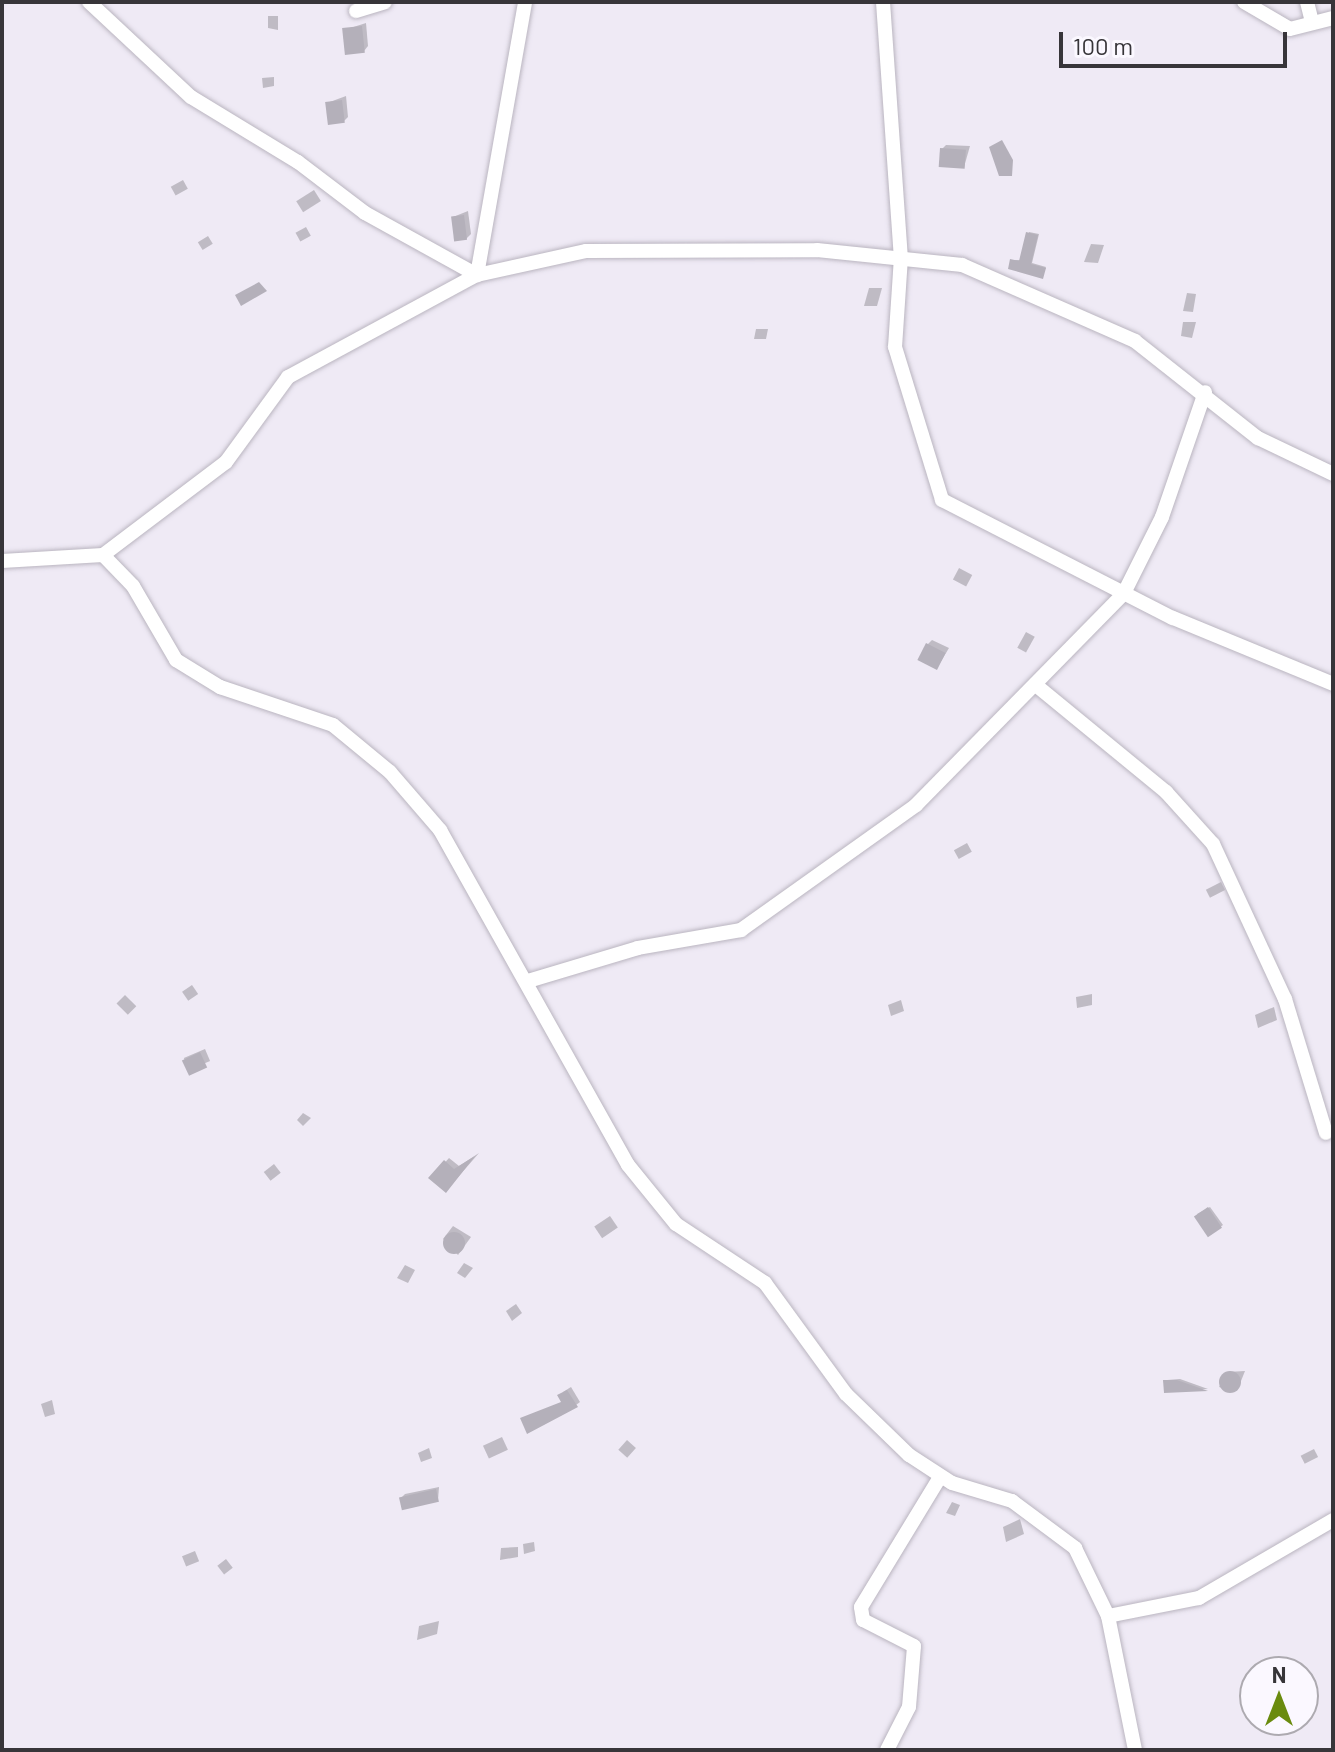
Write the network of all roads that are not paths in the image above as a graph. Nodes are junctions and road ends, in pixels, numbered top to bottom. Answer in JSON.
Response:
{"nodes":[{"id":1,"x":89,"y":2,"type":"edge"},
{"id":2,"x":385,"y":2,"type":"edge"},
{"id":3,"x":525,"y":2,"type":"edge"},
{"id":4,"x":883,"y":2,"type":"edge"},
{"id":5,"x":1244,"y":2,"type":"edge"},
{"id":6,"x":1307,"y":2,"type":"edge"},
{"id":7,"x":356,"y":11,"type":"dead end"},
{"id":8,"x":1333,"y":18,"type":"edge"},
{"id":9,"x":1312,"y":22,"type":"junction"},
{"id":10,"x":901,"y":257,"type":"junction"},
{"id":11,"x":477,"y":275,"type":"junction"},
{"id":12,"x":1205,"y":392,"type":"junction"},
{"id":13,"x":1333,"y":474,"type":"edge"},
{"id":14,"x":103,"y":555,"type":"junction"},
{"id":15,"x":2,"y":561,"type":"edge"},
{"id":16,"x":1124,"y":593,"type":"junction"},
{"id":17,"x":1333,"y":684,"type":"edge"},
{"id":18,"x":1037,"y":686,"type":"junction"},
{"id":19,"x":528,"y":981,"type":"junction"},
{"id":20,"x":1326,"y":1133,"type":"dead end"},
{"id":21,"x":940,"y":1477,"type":"junction"},
{"id":22,"x":1333,"y":1520,"type":"edge"},
{"id":23,"x":1108,"y":1616,"type":"junction"},
{"id":24,"x":887,"y":1750,"type":"edge"},
{"id":25,"x":1135,"y":1750,"type":"edge"}],
"edges":[{"from":1,"to":11,"type":"street"},
{"from":2,"to":7,"type":"street"},
{"from":3,"to":11,"type":"street"},
{"from":4,"to":10,"type":"street"},
{"from":5,"to":9,"type":"street"},
{"from":6,"to":9,"type":"street"},
{"from":8,"to":9,"type":"street"},
{"from":10,"to":11,"type":"street"},
{"from":10,"to":12,"type":"street"},
{"from":10,"to":16,"type":"street"},
{"from":11,"to":14,"type":"street"},
{"from":12,"to":13,"type":"street"},
{"from":12,"to":16,"type":"street"},
{"from":14,"to":15,"type":"street"},
{"from":14,"to":19,"type":"street"},
{"from":16,"to":17,"type":"street"},
{"from":16,"to":18,"type":"street"},
{"from":18,"to":19,"type":"street"},
{"from":18,"to":20,"type":"street"},
{"from":19,"to":21,"type":"street"},
{"from":21,"to":23,"type":"street"},
{"from":21,"to":24,"type":"street"},
{"from":22,"to":23,"type":"street"},
{"from":23,"to":25,"type":"street"}]}
